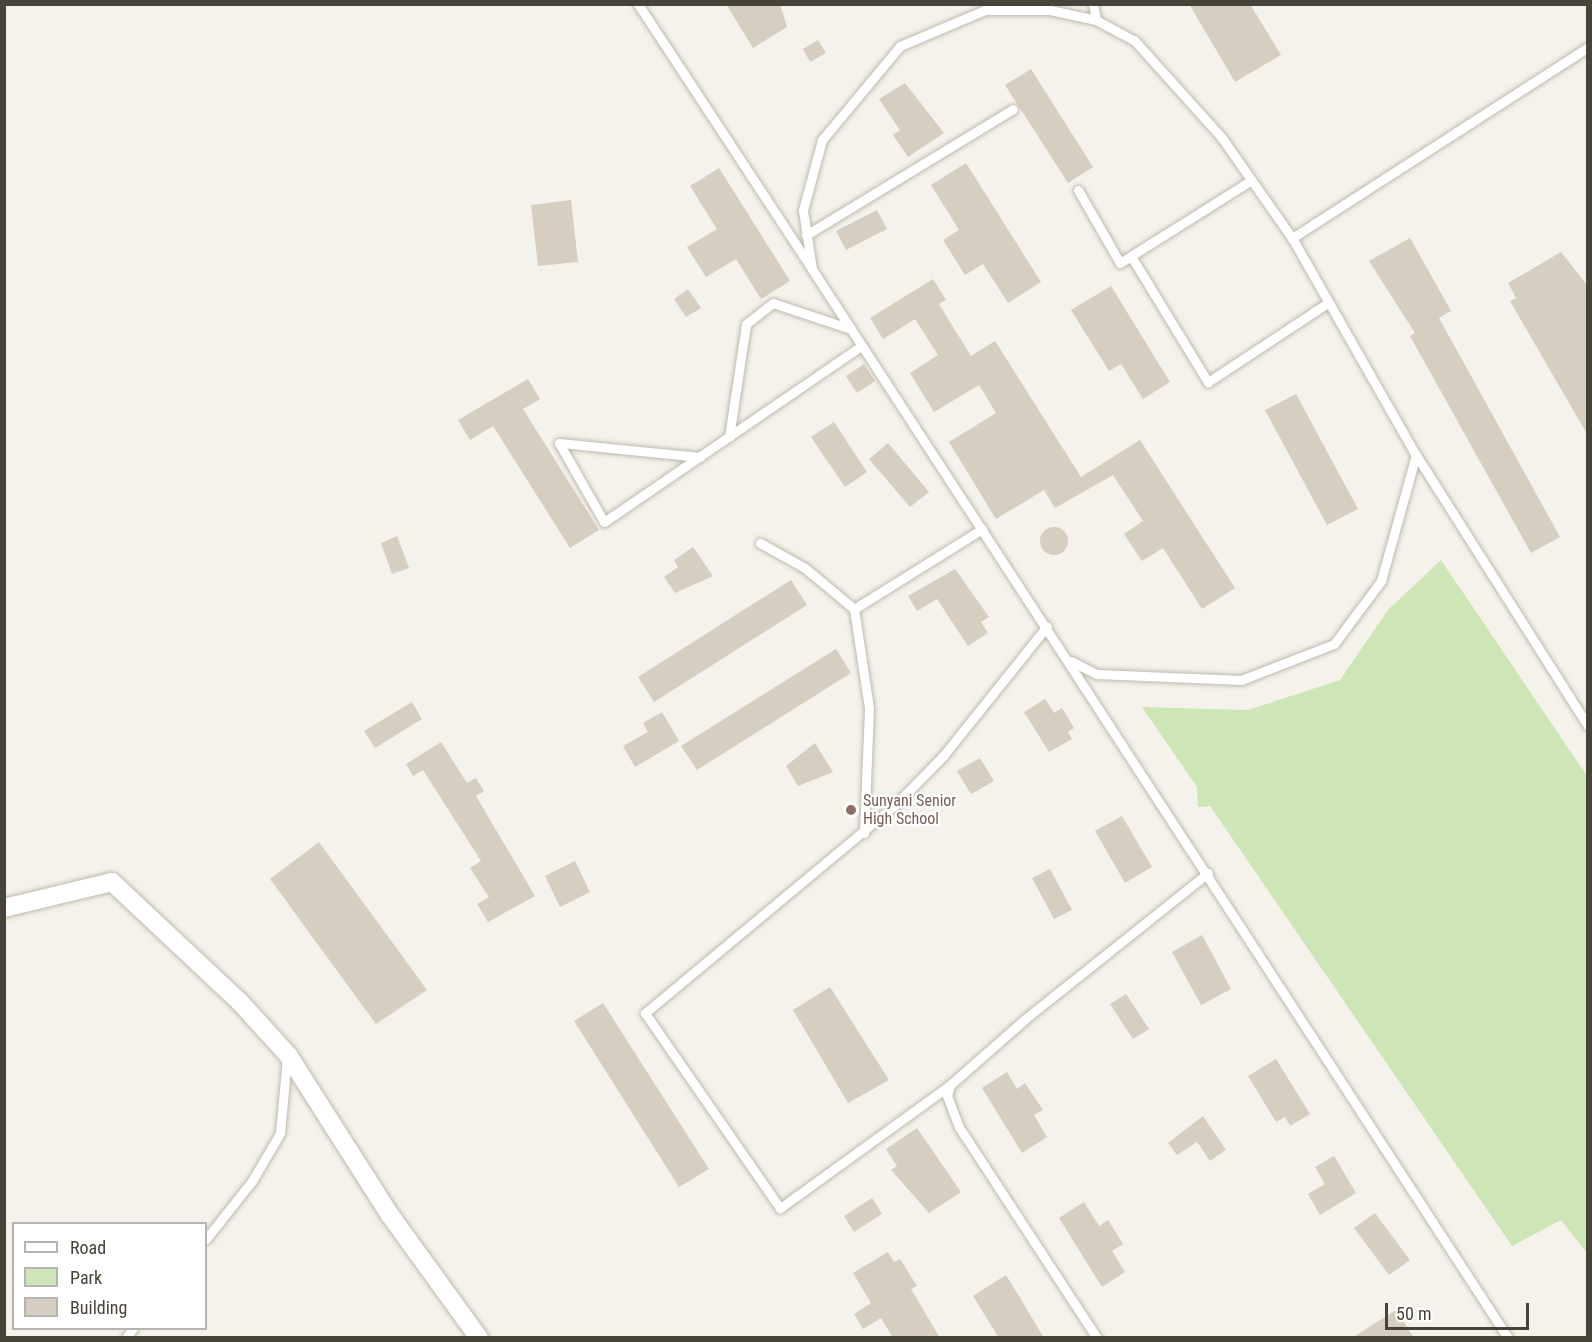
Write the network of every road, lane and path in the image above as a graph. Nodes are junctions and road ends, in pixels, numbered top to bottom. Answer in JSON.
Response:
{"nodes":[{"id":1,"x":638,"y":4,"type":"edge"},
{"id":2,"x":1093,"y":4,"type":"edge"},
{"id":3,"x":1096,"y":20,"type":"junction"},
{"id":4,"x":1587,"y":47,"type":"edge"},
{"id":5,"x":1013,"y":109,"type":"dead end"},
{"id":6,"x":1250,"y":181,"type":"junction"},
{"id":7,"x":1078,"y":190,"type":"dead end"},
{"id":8,"x":806,"y":235,"type":"junction"},
{"id":9,"x":1292,"y":238,"type":"junction"},
{"id":10,"x":1131,"y":256,"type":"junction"},
{"id":11,"x":812,"y":269,"type":"junction"},
{"id":12,"x":1326,"y":304,"type":"junction"},
{"id":13,"x":848,"y":328,"type":"junction"},
{"id":14,"x":860,"y":346,"type":"junction"},
{"id":15,"x":729,"y":437,"type":"junction"},
{"id":16,"x":1416,"y":455,"type":"junction"},
{"id":17,"x":700,"y":456,"type":"junction"},
{"id":18,"x":982,"y":529,"type":"junction"},
{"id":19,"x":760,"y":543,"type":"dead end"},
{"id":20,"x":854,"y":609,"type":"junction"},
{"id":21,"x":1047,"y":626,"type":"junction"},
{"id":22,"x":1070,"y":660,"type":"junction"},
{"id":23,"x":1587,"y":726,"type":"edge"},
{"id":24,"x":864,"y":833,"type":"junction"},
{"id":25,"x":1208,"y":873,"type":"junction"},
{"id":26,"x":4,"y":908,"type":"edge"},
{"id":27,"x":288,"y":1055,"type":"junction"},
{"id":28,"x":950,"y":1085,"type":"junction"},
{"id":29,"x":207,"y":1238,"type":"edge"},
{"id":30,"x":479,"y":1338,"type":"edge"},
{"id":31,"x":1097,"y":1338,"type":"edge"},
{"id":32,"x":1508,"y":1338,"type":"edge"}],
"edges":[{"from":1,"to":11,"type":"lane"},
{"from":2,"to":3,"type":"lane"},
{"from":3,"to":6,"type":"lane"},
{"from":3,"to":8,"type":"lane"},
{"from":4,"to":9,"type":"lane"},
{"from":5,"to":8,"type":"lane"},
{"from":6,"to":9,"type":"lane"},
{"from":6,"to":10,"type":"lane"},
{"from":7,"to":10,"type":"lane"},
{"from":8,"to":11,"type":"lane"},
{"from":9,"to":12,"type":"lane"},
{"from":10,"to":12,"type":"lane"},
{"from":11,"to":13,"type":"lane"},
{"from":12,"to":16,"type":"lane"},
{"from":13,"to":14,"type":"lane"},
{"from":13,"to":15,"type":"lane"},
{"from":14,"to":15,"type":"lane"},
{"from":14,"to":18,"type":"lane"},
{"from":15,"to":17,"type":"lane"},
{"from":16,"to":22,"type":"lane"},
{"from":16,"to":23,"type":"lane"},
{"from":17,"to":17,"type":"lane"},
{"from":18,"to":20,"type":"lane"},
{"from":18,"to":21,"type":"lane"},
{"from":19,"to":20,"type":"lane"},
{"from":20,"to":24,"type":"lane"},
{"from":21,"to":22,"type":"lane"},
{"from":21,"to":24,"type":"lane"},
{"from":22,"to":25,"type":"lane"},
{"from":24,"to":28,"type":"lane"},
{"from":25,"to":28,"type":"lane"},
{"from":25,"to":32,"type":"lane"},
{"from":26,"to":27,"type":"street"},
{"from":27,"to":29,"type":"lane"},
{"from":27,"to":30,"type":"street"},
{"from":28,"to":31,"type":"lane"}]}
